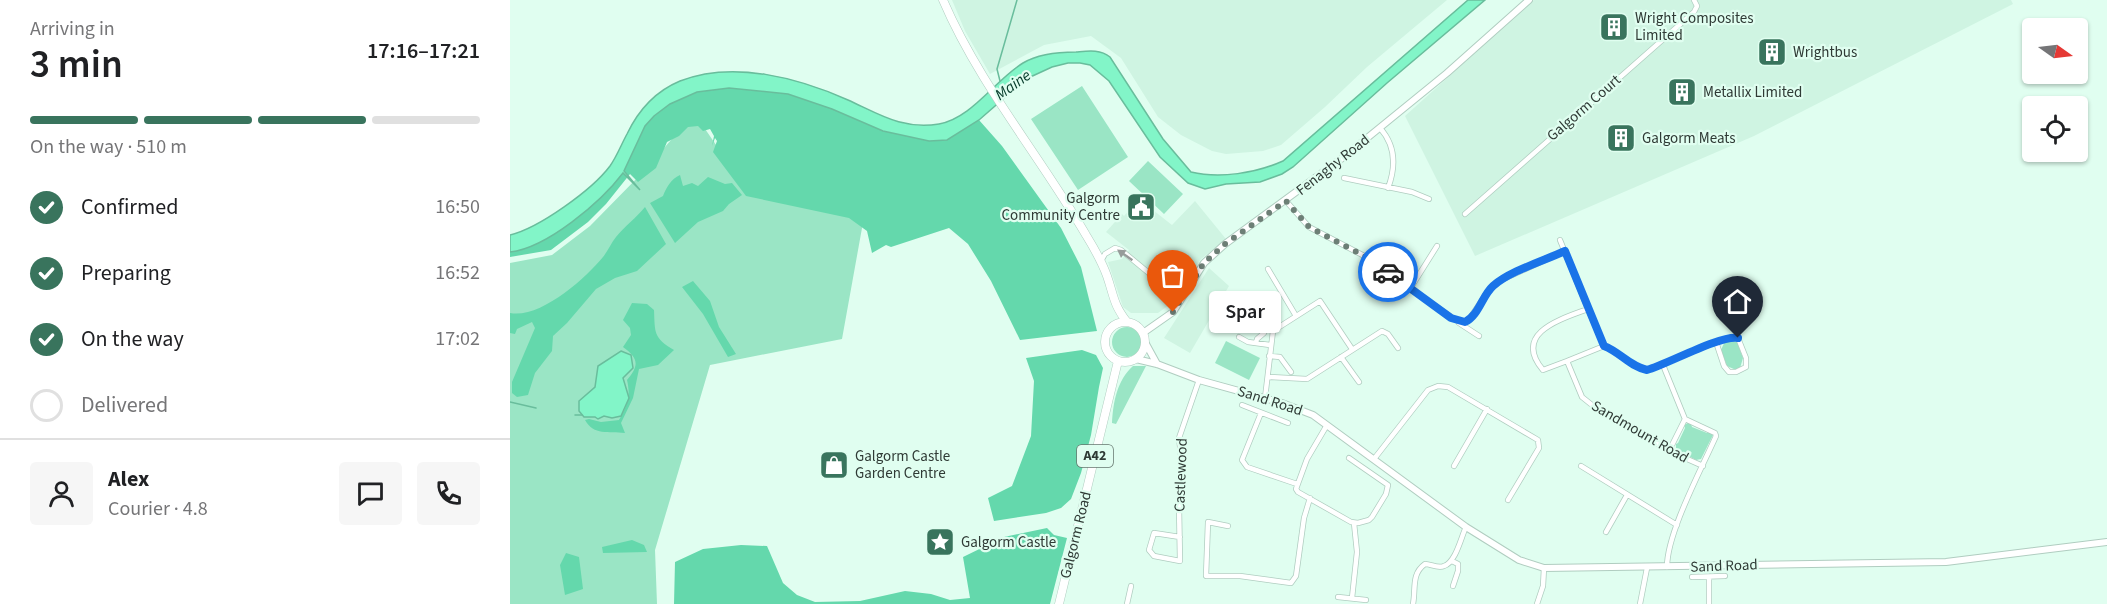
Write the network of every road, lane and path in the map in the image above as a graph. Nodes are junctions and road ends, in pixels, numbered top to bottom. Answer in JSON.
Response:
{"nodes":[{"id":1,"x":943,"y":0,"type":"edge"},
{"id":2,"x":1528,"y":0,"type":"edge"},
{"id":3,"x":1694,"y":0,"type":"edge"},
{"id":4,"x":1380,"y":128,"type":"junction"},
{"id":5,"x":1344,"y":178,"type":"dead end"},
{"id":6,"x":1388,"y":188,"type":"junction"},
{"id":7,"x":1429,"y":199,"type":"dead end"},
{"id":8,"x":1286,"y":201,"type":"junction"},
{"id":9,"x":1465,"y":214,"type":"dead end"},
{"id":10,"x":1560,"y":240,"type":"dead end"},
{"id":11,"x":1437,"y":246,"type":"dead end"},
{"id":12,"x":1565,"y":251,"type":"junction"},
{"id":13,"x":1101,"y":261,"type":"junction"},
{"id":14,"x":1268,"y":269,"type":"dead end"},
{"id":15,"x":1410,"y":289,"type":"junction"},
{"id":16,"x":1179,"y":302,"type":"junction"},
{"id":17,"x":1116,"y":308,"type":"junction"},
{"id":18,"x":1588,"y":309,"type":"junction"},
{"id":19,"x":1296,"y":316,"type":"junction"},
{"id":20,"x":1451,"y":318,"type":"junction"},
{"id":21,"x":1127,"y":322,"type":"junction"},
{"id":22,"x":1109,"y":329,"type":"junction"},
{"id":23,"x":1143,"y":333,"type":"junction"},
{"id":24,"x":1264,"y":333,"type":"dead end"},
{"id":25,"x":1479,"y":336,"type":"dead end"},
{"id":26,"x":1239,"y":337,"type":"dead end"},
{"id":27,"x":1716,"y":342,"type":"junction"},
{"id":28,"x":1146,"y":344,"type":"junction"},
{"id":29,"x":1256,"y":344,"type":"junction"},
{"id":30,"x":1270,"y":345,"type":"junction"},
{"id":31,"x":1604,"y":346,"type":"junction"},
{"id":32,"x":1398,"y":348,"type":"dead end"},
{"id":33,"x":1352,"y":349,"type":"junction"},
{"id":34,"x":1269,"y":356,"type":"junction"},
{"id":35,"x":1341,"y":357,"type":"junction"},
{"id":36,"x":1136,"y":359,"type":"junction"},
{"id":37,"x":1118,"y":361,"type":"junction"},
{"id":38,"x":1567,"y":361,"type":"junction"},
{"id":39,"x":1157,"y":364,"type":"junction"},
{"id":40,"x":1663,"y":365,"type":"junction"},
{"id":41,"x":1291,"y":372,"type":"dead end"},
{"id":42,"x":1268,"y":377,"type":"junction"},
{"id":43,"x":1199,"y":380,"type":"junction"},
{"id":44,"x":1359,"y":382,"type":"dead end"},
{"id":45,"x":1264,"y":398,"type":"junction"},
{"id":46,"x":1242,"y":405,"type":"dead end"},
{"id":47,"x":1487,"y":409,"type":"junction"},
{"id":48,"x":1261,"y":413,"type":"junction"},
{"id":49,"x":1687,"y":419,"type":"junction"},
{"id":50,"x":1288,"y":423,"type":"dead end"},
{"id":51,"x":1327,"y":425,"type":"junction"},
{"id":52,"x":1669,"y":451,"type":"junction"},
{"id":53,"x":1349,"y":458,"type":"dead end"},
{"id":54,"x":1374,"y":459,"type":"junction"},
{"id":55,"x":1454,"y":466,"type":"dead end"},
{"id":56,"x":1581,"y":466,"type":"dead end"},
{"id":57,"x":1703,"y":466,"type":"junction"},
{"id":58,"x":1297,"y":484,"type":"junction"},
{"id":59,"x":1627,"y":495,"type":"junction"},
{"id":60,"x":1310,"y":498,"type":"junction"},
{"id":61,"x":1508,"y":500,"type":"dead end"},
{"id":62,"x":1354,"y":524,"type":"junction"},
{"id":63,"x":1677,"y":525,"type":"junction"},
{"id":64,"x":1228,"y":526,"type":"dead end"},
{"id":65,"x":1466,"y":527,"type":"junction"},
{"id":66,"x":1606,"y":531,"type":"dead end"},
{"id":67,"x":1180,"y":537,"type":"junction"},
{"id":68,"x":2107,"y":542,"type":"edge"},
{"id":69,"x":1452,"y":561,"type":"junction"},
{"id":70,"x":1666,"y":567,"type":"junction"},
{"id":71,"x":1544,"y":568,"type":"junction"},
{"id":72,"x":1647,"y":568,"type":"junction"},
{"id":73,"x":1725,"y":576,"type":"dead end"},
{"id":74,"x":1692,"y":577,"type":"dead end"},
{"id":75,"x":1709,"y":577,"type":"junction"},
{"id":76,"x":1131,"y":586,"type":"dead end"},
{"id":77,"x":1453,"y":586,"type":"dead end"},
{"id":78,"x":1338,"y":597,"type":"dead end"},
{"id":79,"x":1352,"y":598,"type":"junction"},
{"id":80,"x":1366,"y":600,"type":"dead end"},
{"id":81,"x":1059,"y":604,"type":"edge"},
{"id":82,"x":1127,"y":604,"type":"edge"},
{"id":83,"x":1413,"y":604,"type":"edge"},
{"id":84,"x":1537,"y":604,"type":"edge"},
{"id":85,"x":1640,"y":604,"type":"edge"},
{"id":86,"x":1709,"y":604,"type":"edge"}],
"edges":[{"from":1,"to":13,"type":"main road"},
{"from":2,"to":4,"type":"street","name":"Fenaghy Road"},
{"from":3,"to":9,"type":"street","name":"Galgorm Court"},
{"from":4,"to":6,"type":"street"},
{"from":4,"to":8,"type":"street","name":"Fenaghy Road"},
{"from":5,"to":6,"type":"street"},
{"from":6,"to":7,"type":"street"},
{"from":8,"to":15,"type":"street"},
{"from":8,"to":16,"type":"street","name":"Fenaghy Road"},
{"from":10,"to":12,"type":"street"},
{"from":11,"to":15,"type":"street"},
{"from":12,"to":18,"type":"street"},
{"from":12,"to":20,"type":"street"},
{"from":16,"to":13,"type":"street","one_way":true},
{"from":13,"to":17,"type":"main road"},
{"from":14,"to":19,"type":"street"},
{"from":15,"to":20,"type":"street"},
{"from":16,"to":23,"type":"street","name":"Fenaghy Road"},
{"from":17,"to":21,"type":"main road"},
{"from":17,"to":22,"type":"main road"},
{"from":18,"to":31,"type":"street"},
{"from":18,"to":38,"type":"street"},
{"from":19,"to":30,"type":"street"},
{"from":19,"to":33,"type":"street"},
{"from":20,"to":25,"type":"street"},
{"from":21,"to":22,"type":"main road"},
{"from":21,"to":23,"type":"main road"},
{"from":22,"to":37,"type":"main road"},
{"from":23,"to":28,"type":"main road"},
{"from":24,"to":29,"type":"street"},
{"from":26,"to":29,"type":"street"},
{"from":27,"to":27,"type":"street"},
{"from":27,"to":40,"type":"street"},
{"from":28,"to":36,"type":"main road"},
{"from":28,"to":39,"type":"street"},
{"from":29,"to":30,"type":"street"},
{"from":30,"to":34,"type":"street"},
{"from":31,"to":38,"type":"street"},
{"from":31,"to":40,"type":"street"},
{"from":32,"to":33,"type":"street"},
{"from":33,"to":35,"type":"street"},
{"from":34,"to":41,"type":"street"},
{"from":34,"to":42,"type":"street"},
{"from":35,"to":42,"type":"street"},
{"from":35,"to":44,"type":"street"},
{"from":36,"to":37,"type":"main road"},
{"from":36,"to":39,"type":"street","name":"Sand Road"},
{"from":37,"to":81,"type":"main road","name":"Galgorm Road","number":"A42"},
{"from":38,"to":52,"type":"street","name":"Sandmount Road"},
{"from":39,"to":43,"type":"street","name":"Sand Road"},
{"from":40,"to":49,"type":"street"},
{"from":42,"to":45,"type":"street"},
{"from":43,"to":45,"type":"street","name":"Sand Road"},
{"from":43,"to":67,"type":"street","name":"Castlewood"},
{"from":45,"to":51,"type":"street","name":"Sand Road"},
{"from":46,"to":48,"type":"street"},
{"from":47,"to":54,"type":"street"},
{"from":47,"to":55,"type":"street"},
{"from":47,"to":61,"type":"street"},
{"from":48,"to":50,"type":"street"},
{"from":48,"to":58,"type":"street"},
{"from":49,"to":52,"type":"street"},
{"from":49,"to":57,"type":"street","name":"Sandmount Road"},
{"from":51,"to":54,"type":"street","name":"Sand Road"},
{"from":51,"to":58,"type":"street"},
{"from":52,"to":57,"type":"street","name":"Sandmount Road"},
{"from":53,"to":62,"type":"street"},
{"from":54,"to":65,"type":"street","name":"Sand Road"},
{"from":56,"to":59,"type":"street"},
{"from":57,"to":63,"type":"street","name":"Sandmount Road"},
{"from":58,"to":60,"type":"street"},
{"from":59,"to":63,"type":"street"},
{"from":59,"to":66,"type":"street"},
{"from":60,"to":62,"type":"street"},
{"from":60,"to":64,"type":"street"},
{"from":62,"to":79,"type":"street"},
{"from":63,"to":70,"type":"street","name":"Sandmount Road"},
{"from":65,"to":69,"type":"street"},
{"from":65,"to":71,"type":"street","name":"Sand Road"},
{"from":67,"to":67,"type":"street","name":"Castlewood"},
{"from":68,"to":70,"type":"street","name":"Sand Road"},
{"from":69,"to":77,"type":"street"},
{"from":69,"to":83,"type":"street"},
{"from":70,"to":72,"type":"street","name":"Sand Road"},
{"from":71,"to":72,"type":"street","name":"Sand Road"},
{"from":71,"to":84,"type":"street"},
{"from":72,"to":85,"type":"street"},
{"from":73,"to":75,"type":"street"},
{"from":74,"to":75,"type":"street"},
{"from":75,"to":86,"type":"street"},
{"from":76,"to":82,"type":"street"},
{"from":78,"to":79,"type":"street"},
{"from":79,"to":80,"type":"street"}]}
